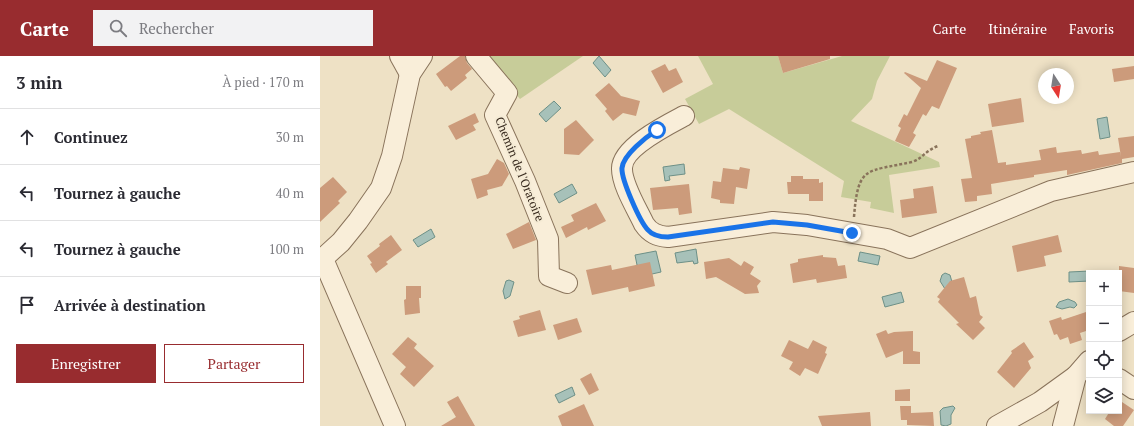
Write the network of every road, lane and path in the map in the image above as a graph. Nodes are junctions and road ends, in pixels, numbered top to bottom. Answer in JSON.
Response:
{"nodes":[{"id":1,"x":422,"y":56,"type":"edge"},
{"id":2,"x":476,"y":56,"type":"edge"},
{"id":3,"x":404,"y":61,"type":"edge"},
{"id":4,"x":684,"y":116,"type":"dead end"},
{"id":5,"x":938,"y":146,"type":"dead end"},
{"id":6,"x":1134,"y":172,"type":"edge"},
{"id":7,"x":852,"y":233,"type":"junction"},
{"id":8,"x":321,"y":260,"type":"edge"},
{"id":9,"x":567,"y":283,"type":"dead end"},
{"id":10,"x":1134,"y":322,"type":"edge"},
{"id":11,"x":1122,"y":329,"type":"edge"},
{"id":12,"x":1084,"y":369,"type":"edge"},
{"id":13,"x":1122,"y":380,"type":"edge"},
{"id":14,"x":1134,"y":389,"type":"edge"},
{"id":15,"x":395,"y":426,"type":"edge"},
{"id":16,"x":997,"y":426,"type":"edge"},
{"id":17,"x":1063,"y":426,"type":"edge"}],
"edges":[{"from":1,"to":3,"type":"street"},
{"from":2,"to":9,"type":"street","name":"Chemin de l'Oratoire"},
{"from":3,"to":8,"type":"street"},
{"from":4,"to":7,"type":"street"},
{"from":5,"to":7,"type":"path"},
{"from":6,"to":7,"type":"street"},
{"from":8,"to":15,"type":"street"},
{"from":10,"to":11,"type":"street"},
{"from":12,"to":16,"type":"street"},
{"from":12,"to":17,"type":"street"},
{"from":13,"to":14,"type":"street"}]}
